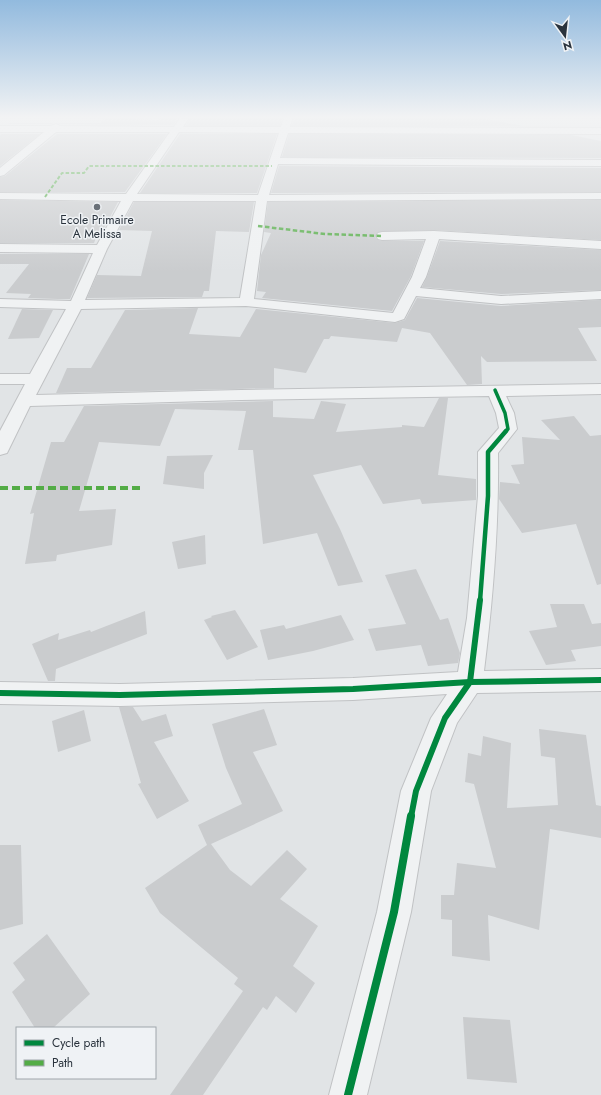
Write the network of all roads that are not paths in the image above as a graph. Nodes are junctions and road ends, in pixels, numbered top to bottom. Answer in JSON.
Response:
{"nodes":[{"id":1,"x":150,"y":169,"type":"edge"},
{"id":2,"x":271,"y":169,"type":"edge"},
{"id":3,"x":0,"y":196,"type":"edge"},
{"id":4,"x":601,"y":196,"type":"edge"},
{"id":5,"x":128,"y":199,"type":"junction"},
{"id":6,"x":262,"y":199,"type":"junction"},
{"id":7,"x":434,"y":235,"type":"junction"},
{"id":8,"x":382,"y":236,"type":"dead end"},
{"id":9,"x":601,"y":245,"type":"edge"},
{"id":10,"x":0,"y":248,"type":"edge"},
{"id":11,"x":101,"y":249,"type":"junction"},
{"id":12,"x":412,"y":291,"type":"junction"},
{"id":13,"x":601,"y":295,"type":"edge"},
{"id":14,"x":246,"y":302,"type":"junction"},
{"id":15,"x":0,"y":304,"type":"edge"},
{"id":16,"x":76,"y":305,"type":"junction"},
{"id":17,"x":0,"y":379,"type":"edge"},
{"id":18,"x":35,"y":379,"type":"junction"},
{"id":19,"x":601,"y":389,"type":"edge"},
{"id":20,"x":496,"y":390,"type":"junction"},
{"id":21,"x":24,"y":400,"type":"junction"},
{"id":22,"x":0,"y":449,"type":"edge"},
{"id":23,"x":601,"y":680,"type":"edge"},
{"id":24,"x":470,"y":682,"type":"junction"},
{"id":25,"x":0,"y":693,"type":"edge"},
{"id":26,"x":348,"y":1095,"type":"edge"}],
"edges":[{"from":1,"to":5,"type":"street"},
{"from":2,"to":6,"type":"street"},
{"from":3,"to":5,"type":"street"},
{"from":4,"to":6,"type":"street"},
{"from":5,"to":6,"type":"street"},
{"from":5,"to":11,"type":"street"},
{"from":6,"to":14,"type":"street"},
{"from":7,"to":8,"type":"street"},
{"from":7,"to":9,"type":"street"},
{"from":7,"to":12,"type":"street"},
{"from":10,"to":11,"type":"street"},
{"from":11,"to":16,"type":"street"},
{"from":12,"to":13,"type":"street"},
{"from":12,"to":14,"type":"street"},
{"from":14,"to":16,"type":"street"},
{"from":15,"to":16,"type":"street"},
{"from":16,"to":18,"type":"street"},
{"from":17,"to":18,"type":"street"},
{"from":18,"to":21,"type":"street"},
{"from":19,"to":20,"type":"street"},
{"from":20,"to":21,"type":"street"},
{"from":20,"to":24,"type":"street"},
{"from":21,"to":22,"type":"street"},
{"from":23,"to":24,"type":"street"},
{"from":24,"to":25,"type":"street"},
{"from":24,"to":26,"type":"street"}]}
